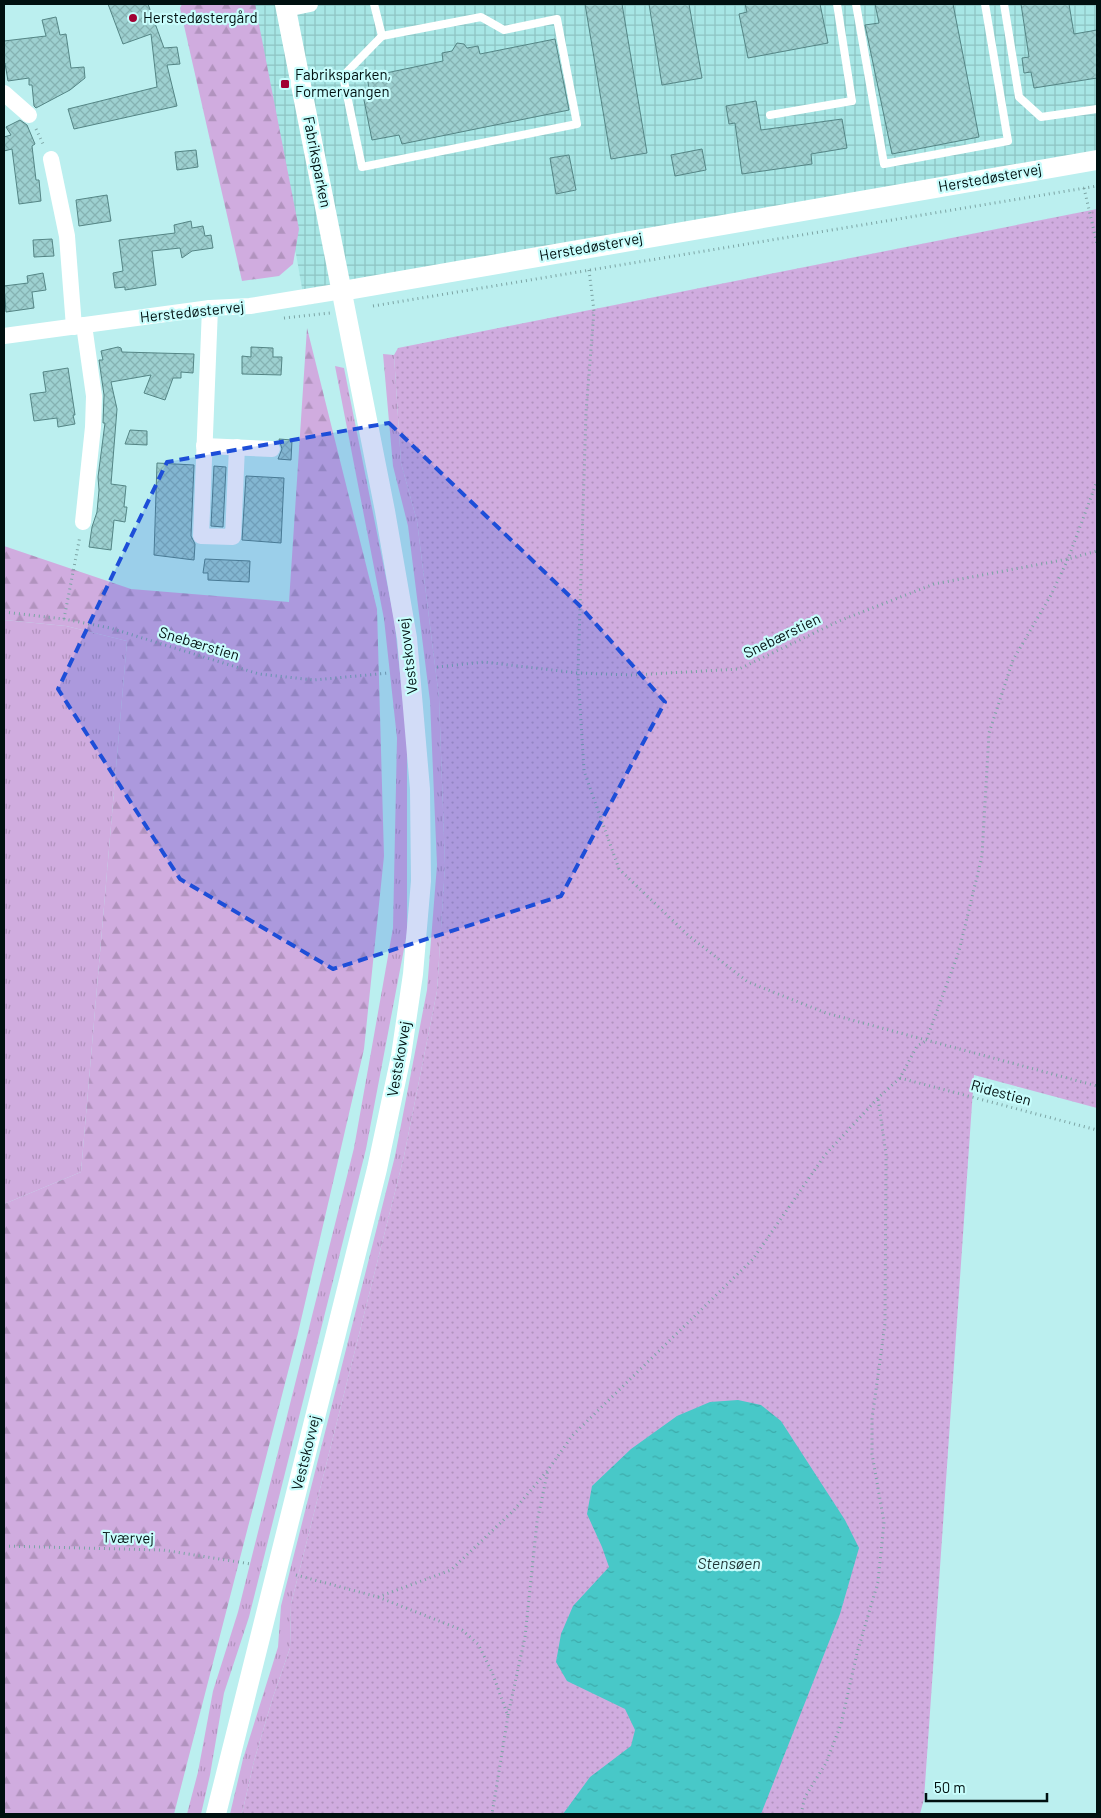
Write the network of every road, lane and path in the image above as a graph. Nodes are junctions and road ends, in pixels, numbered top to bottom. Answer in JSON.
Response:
{"nodes":[{"id":1,"x":310,"y":4,"type":"edge"},
{"id":2,"x":374,"y":4,"type":"edge"},
{"id":3,"x":837,"y":4,"type":"edge"},
{"id":4,"x":856,"y":4,"type":"edge"},
{"id":5,"x":985,"y":4,"type":"edge"},
{"id":6,"x":1004,"y":4,"type":"edge"},
{"id":7,"x":286,"y":6,"type":"edge"},
{"id":8,"x":382,"y":36,"type":"junction"},
{"id":9,"x":4,"y":93,"type":"edge"},
{"id":10,"x":1097,"y":110,"type":"edge"},
{"id":11,"x":29,"y":115,"type":"joint"},
{"id":12,"x":770,"y":115,"type":"dead end"},
{"id":13,"x":51,"y":159,"type":"joint"},
{"id":14,"x":1097,"y":160,"type":"edge"},
{"id":15,"x":1097,"y":186,"type":"edge"},
{"id":16,"x":1084,"y":188,"type":"junction"},
{"id":17,"x":1097,"y":244,"type":"edge"},
{"id":18,"x":589,"y":270,"type":"junction"},
{"id":19,"x":342,"y":290,"type":"junction"},
{"id":20,"x":210,"y":308,"type":"junction"},
{"id":21,"x":346,"y":310,"type":"junction"},
{"id":22,"x":79,"y":326,"type":"junction"},
{"id":23,"x":4,"y":336,"type":"edge"},
{"id":24,"x":204,"y":446,"type":"junction"},
{"id":25,"x":237,"y":447,"type":"junction"},
{"id":26,"x":272,"y":449,"type":"dead end"},
{"id":27,"x":1097,"y":481,"type":"edge"},
{"id":28,"x":83,"y":522,"type":"joint"},
{"id":29,"x":1097,"y":551,"type":"edge"},
{"id":30,"x":1068,"y":559,"type":"junction"},
{"id":31,"x":4,"y":612,"type":"edge"},
{"id":32,"x":64,"y":619,"type":"junction"},
{"id":33,"x":437,"y":668,"type":"dead end"},
{"id":34,"x":389,"y":672,"type":"dead end"},
{"id":35,"x":578,"y":673,"type":"junction"},
{"id":36,"x":926,"y":1041,"type":"junction"},
{"id":37,"x":900,"y":1078,"type":"junction"},
{"id":38,"x":1097,"y":1086,"type":"edge"},
{"id":39,"x":878,"y":1098,"type":"junction"},
{"id":40,"x":1097,"y":1130,"type":"edge"},
{"id":41,"x":548,"y":1470,"type":"junction"},
{"id":42,"x":4,"y":1546,"type":"edge"},
{"id":43,"x":251,"y":1564,"type":"dead end"},
{"id":44,"x":296,"y":1575,"type":"dead end"},
{"id":45,"x":378,"y":1597,"type":"junction"},
{"id":46,"x":508,"y":1716,"type":"junction"},
{"id":47,"x":216,"y":1814,"type":"edge"},
{"id":48,"x":492,"y":1814,"type":"edge"},
{"id":49,"x":801,"y":1814,"type":"edge"}],
"edges":[{"from":1,"to":7,"type":"street"},
{"from":2,"to":8,"type":"lane"},
{"from":3,"to":12,"type":"lane"},
{"from":4,"to":5,"type":"lane"},
{"from":6,"to":10,"type":"lane"},
{"from":7,"to":19,"type":"street","name":"Fabriksparken"},
{"from":8,"to":8,"type":"lane"},
{"from":9,"to":11,"type":"street"},
{"from":11,"to":13,"type":"path"},
{"from":13,"to":22,"type":"street"},
{"from":14,"to":19,"type":"street","name":"Herstedøstervej"},
{"from":15,"to":16,"type":"path"},
{"from":16,"to":17,"type":"path"},
{"from":16,"to":18,"type":"path"},
{"from":18,"to":21,"type":"path"},
{"from":18,"to":35,"type":"path"},
{"from":19,"to":20,"type":"street","name":"Herstedøstervej"},
{"from":19,"to":21,"type":"street","name":"Vestskovvej"},
{"from":20,"to":22,"type":"street","name":"Herstedøstervej"},
{"from":20,"to":24,"type":"street"},
{"from":21,"to":47,"type":"street","name":"Vestskovvej"},
{"from":22,"to":23,"type":"street","name":"Herstedøstervej"},
{"from":22,"to":28,"type":"street"},
{"from":24,"to":25,"type":"street"},
{"from":24,"to":25,"type":"street"},
{"from":25,"to":26,"type":"street"},
{"from":27,"to":30,"type":"path"},
{"from":28,"to":32,"type":"path"},
{"from":29,"to":30,"type":"path","name":"Snebærstien"},
{"from":30,"to":35,"type":"path","name":"Snebærstien"},
{"from":30,"to":36,"type":"path"},
{"from":31,"to":32,"type":"path","name":"Snebærstien"},
{"from":32,"to":34,"type":"path","name":"Snebærstien"},
{"from":33,"to":35,"type":"path","name":"Snebærstien"},
{"from":35,"to":36,"type":"path"},
{"from":36,"to":37,"type":"path"},
{"from":36,"to":38,"type":"path"},
{"from":37,"to":39,"type":"path"},
{"from":37,"to":40,"type":"path","name":"Ridestien"},
{"from":39,"to":41,"type":"path"},
{"from":39,"to":49,"type":"path"},
{"from":41,"to":45,"type":"path"},
{"from":41,"to":46,"type":"path"},
{"from":42,"to":43,"type":"path","name":"Tværvej"},
{"from":44,"to":45,"type":"path"},
{"from":45,"to":46,"type":"path"},
{"from":46,"to":48,"type":"path"}]}
